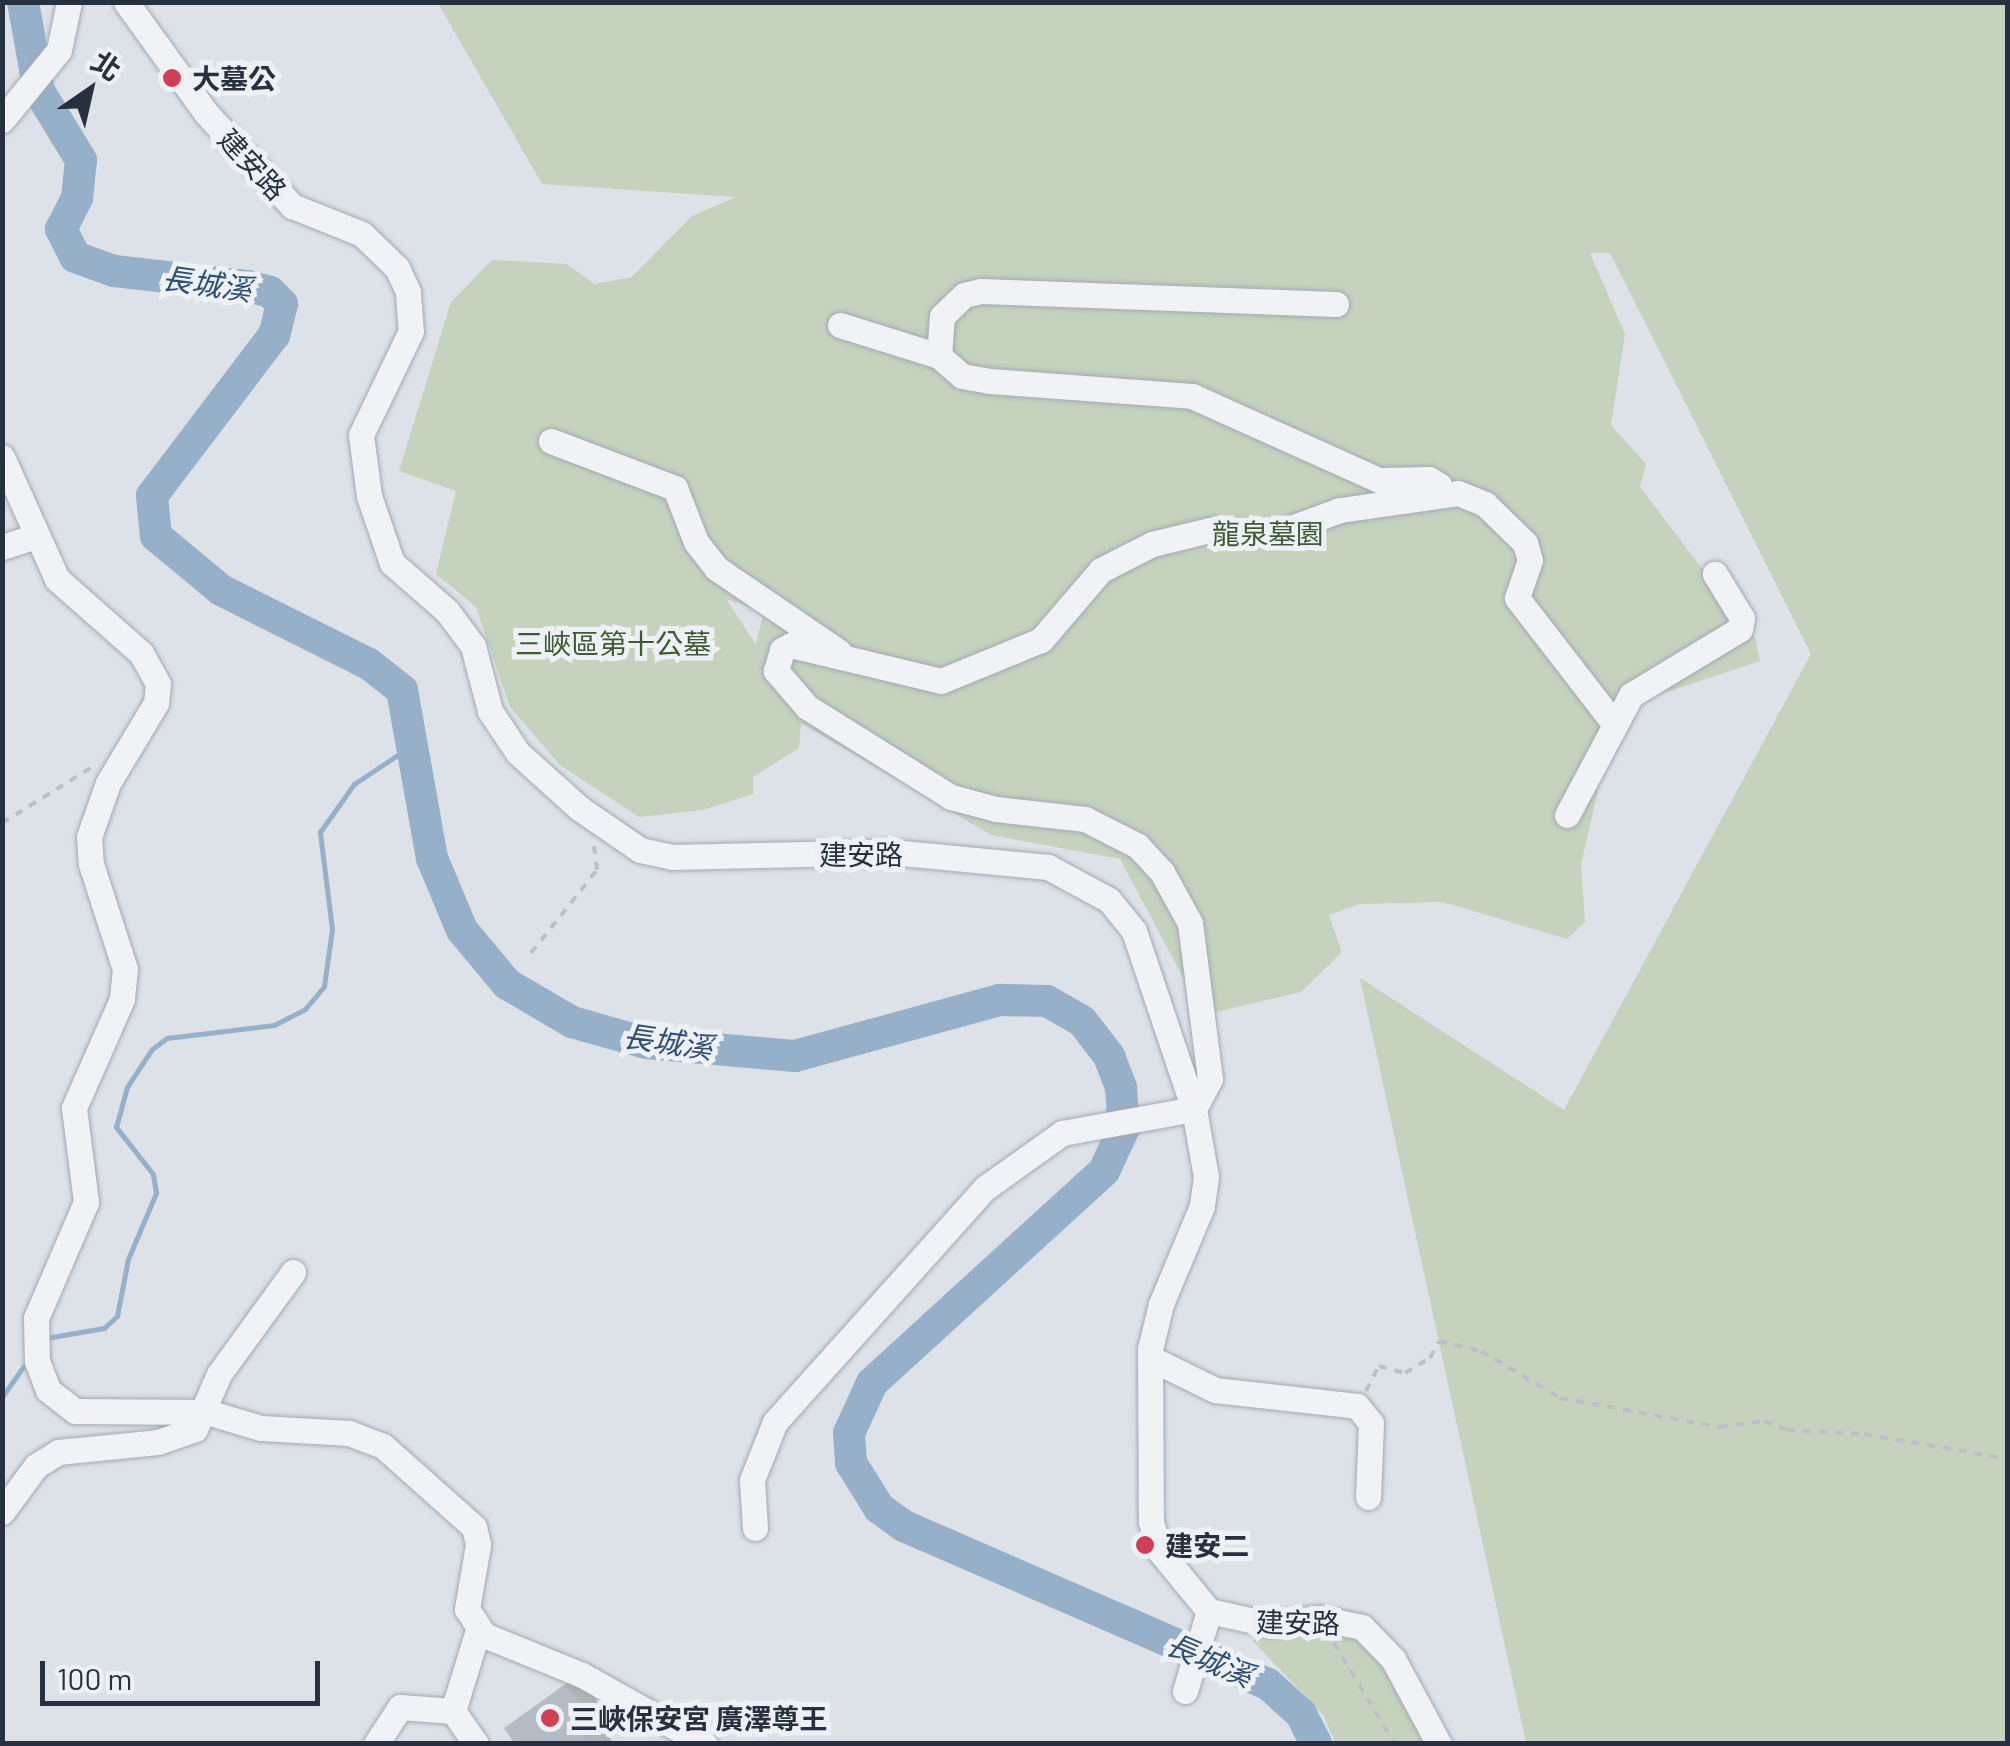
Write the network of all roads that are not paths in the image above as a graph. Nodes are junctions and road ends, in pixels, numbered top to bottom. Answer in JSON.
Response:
{"nodes":[{"id":1,"x":70,"y":2,"type":"edge"},
{"id":2,"x":126,"y":2,"type":"edge"},
{"id":3,"x":7,"y":113,"type":"edge"},
{"id":4,"x":1336,"y":304,"type":"dead end"},
{"id":5,"x":840,"y":325,"type":"dead end"},
{"id":6,"x":939,"y":356,"type":"junction"},
{"id":7,"x":551,"y":441,"type":"dead end"},
{"id":8,"x":2,"y":457,"type":"edge"},
{"id":9,"x":1444,"y":494,"type":"junction"},
{"id":10,"x":35,"y":536,"type":"junction"},
{"id":11,"x":2,"y":547,"type":"edge"},
{"id":12,"x":1715,"y":574,"type":"dead end"},
{"id":13,"x":846,"y":657,"type":"junction"},
{"id":14,"x":1613,"y":722,"type":"junction"},
{"id":15,"x":1567,"y":815,"type":"dead end"},
{"id":16,"x":1194,"y":1109,"type":"junction"},
{"id":17,"x":293,"y":1272,"type":"dead end"},
{"id":18,"x":1150,"y":1358,"type":"junction"},
{"id":19,"x":207,"y":1412,"type":"junction"},
{"id":20,"x":1368,"y":1497,"type":"dead end"},
{"id":21,"x":2,"y":1512,"type":"edge"},
{"id":22,"x":755,"y":1528,"type":"dead end"},
{"id":23,"x":1209,"y":1611,"type":"junction"},
{"id":24,"x":478,"y":1630,"type":"junction"},
{"id":25,"x":1186,"y":1690,"type":"dead end"},
{"id":26,"x":452,"y":1711,"type":"junction"},
{"id":27,"x":376,"y":1744,"type":"edge"},
{"id":28,"x":476,"y":1744,"type":"edge"},
{"id":29,"x":704,"y":1744,"type":"edge"},
{"id":30,"x":1438,"y":1744,"type":"edge"}],
"edges":[{"from":1,"to":3,"type":"street"},
{"from":2,"to":16,"type":"street","name":"建安路"},
{"from":4,"to":6,"type":"street"},
{"from":5,"to":6,"type":"street"},
{"from":6,"to":9,"type":"street"},
{"from":7,"to":13,"type":"street"},
{"from":8,"to":10,"type":"street"},
{"from":9,"to":13,"type":"street"},
{"from":9,"to":14,"type":"street"},
{"from":10,"to":11,"type":"street"},
{"from":10,"to":19,"type":"street"},
{"from":12,"to":14,"type":"street"},
{"from":13,"to":16,"type":"street"},
{"from":14,"to":15,"type":"street"},
{"from":16,"to":18,"type":"street","name":"建安路"},
{"from":16,"to":22,"type":"street"},
{"from":17,"to":19,"type":"street"},
{"from":18,"to":20,"type":"street"},
{"from":18,"to":23,"type":"street","name":"建安路"},
{"from":19,"to":21,"type":"street"},
{"from":19,"to":24,"type":"street"},
{"from":23,"to":25,"type":"street"},
{"from":23,"to":30,"type":"street","name":"建安路"},
{"from":24,"to":26,"type":"street"},
{"from":24,"to":29,"type":"street"},
{"from":26,"to":27,"type":"street"},
{"from":26,"to":28,"type":"street"}]}
